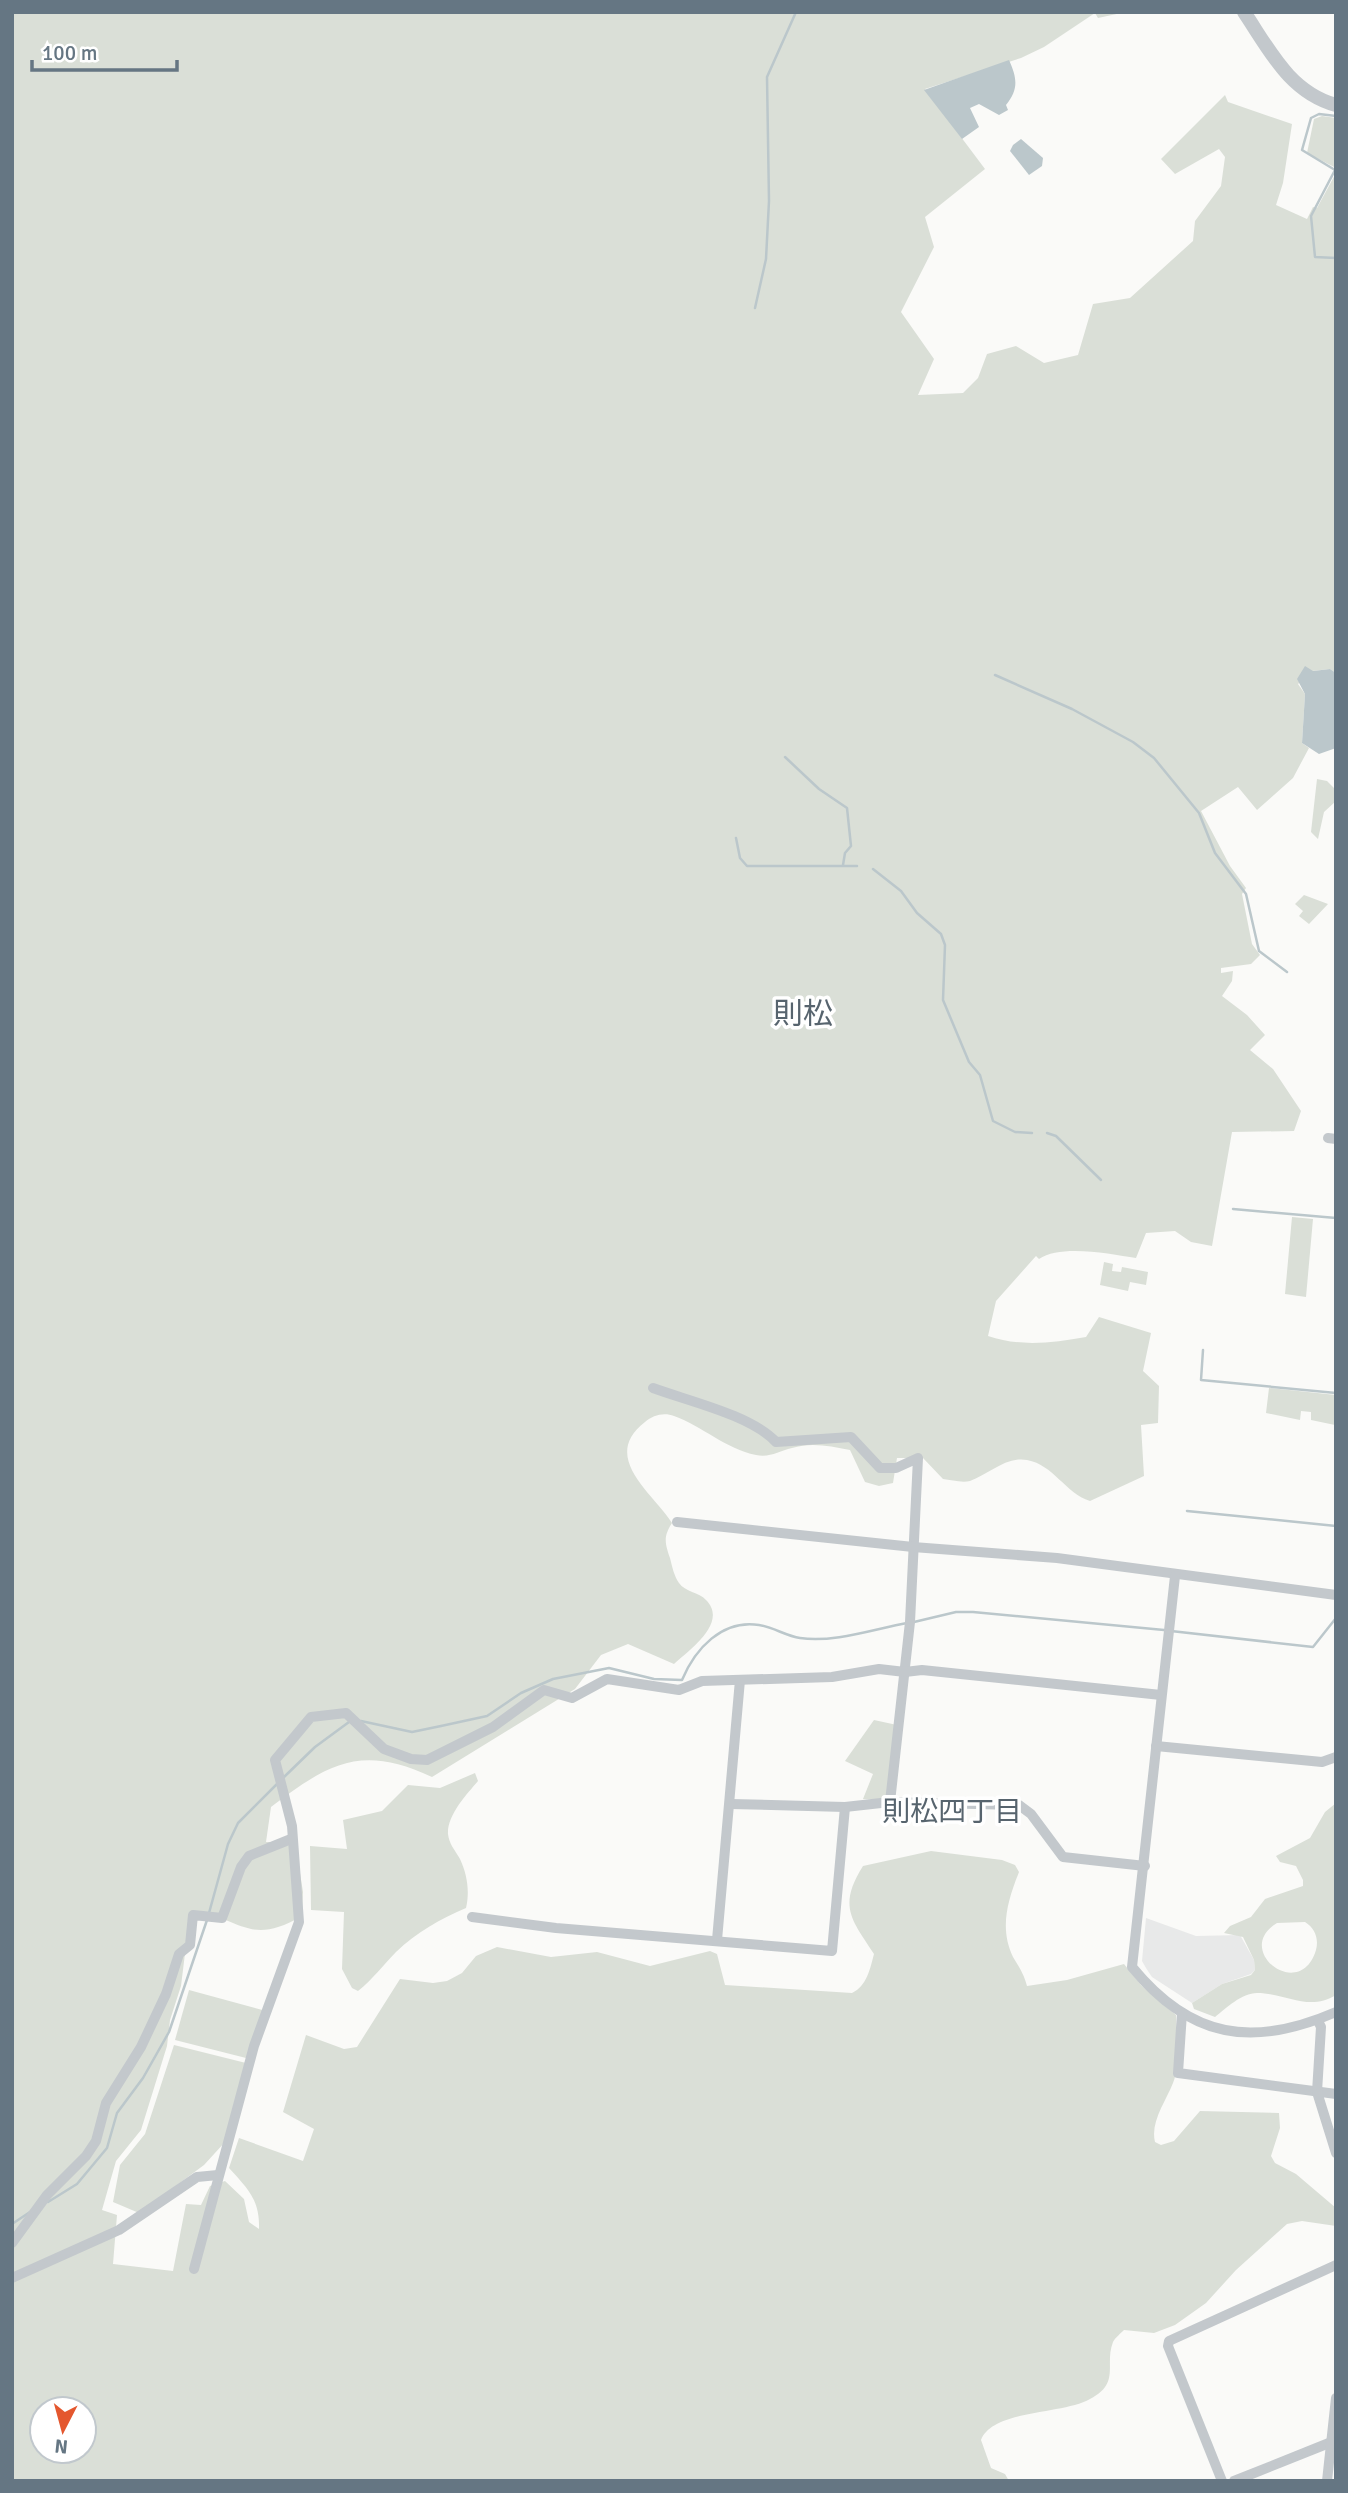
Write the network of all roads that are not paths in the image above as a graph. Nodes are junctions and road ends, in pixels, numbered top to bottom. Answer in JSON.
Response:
{"nodes":[{"id":1,"x":1244,"y":12,"type":"edge"},
{"id":2,"x":1336,"y":105,"type":"edge"},
{"id":3,"x":653,"y":1388,"type":"dead end"},
{"id":4,"x":677,"y":1522,"type":"dead end"},
{"id":5,"x":913,"y":1548,"type":"junction"},
{"id":6,"x":1175,"y":1576,"type":"junction"},
{"id":7,"x":1336,"y":1595,"type":"edge"},
{"id":8,"x":905,"y":1672,"type":"junction"},
{"id":9,"x":740,"y":1680,"type":"junction"},
{"id":10,"x":1161,"y":1695,"type":"junction"},
{"id":11,"x":1156,"y":1746,"type":"junction"},
{"id":12,"x":1336,"y":1757,"type":"edge"},
{"id":13,"x":890,"y":1802,"type":"junction"},
{"id":14,"x":731,"y":1804,"type":"junction"},
{"id":15,"x":845,"y":1807,"type":"junction"},
{"id":16,"x":291,"y":1839,"type":"junction"},
{"id":17,"x":1145,"y":1866,"type":"junction"},
{"id":18,"x":472,"y":1917,"type":"dead end"},
{"id":19,"x":717,"y":1940,"type":"junction"},
{"id":20,"x":1336,"y":2012,"type":"edge"},
{"id":21,"x":1182,"y":2013,"type":"junction"},
{"id":22,"x":1318,"y":2021,"type":"junction"},
{"id":23,"x":1317,"y":2092,"type":"junction"},
{"id":24,"x":1336,"y":2094,"type":"edge"},
{"id":25,"x":1336,"y":2153,"type":"edge"},
{"id":26,"x":218,"y":2175,"type":"junction"},
{"id":27,"x":12,"y":2243,"type":"edge"},
{"id":28,"x":1336,"y":2264,"type":"edge"},
{"id":29,"x":194,"y":2269,"type":"dead end"},
{"id":30,"x":12,"y":2278,"type":"edge"},
{"id":31,"x":1336,"y":2398,"type":"edge"},
{"id":32,"x":1329,"y":2443,"type":"junction"},
{"id":33,"x":1222,"y":2481,"type":"edge"},
{"id":34,"x":1234,"y":2481,"type":"edge"},
{"id":35,"x":1327,"y":2481,"type":"edge"}],
"edges":[{"from":1,"to":2,"type":"street"},
{"from":3,"to":5,"type":"street"},
{"from":4,"to":5,"type":"street"},
{"from":5,"to":6,"type":"street"},
{"from":5,"to":8,"type":"street"},
{"from":6,"to":7,"type":"street"},
{"from":6,"to":10,"type":"street"},
{"from":8,"to":9,"type":"street"},
{"from":8,"to":10,"type":"street"},
{"from":8,"to":13,"type":"street"},
{"from":9,"to":14,"type":"street"},
{"from":9,"to":16,"type":"street"},
{"from":10,"to":11,"type":"street"},
{"from":11,"to":12,"type":"street"},
{"from":11,"to":17,"type":"street"},
{"from":13,"to":15,"type":"street"},
{"from":13,"to":17,"type":"street"},
{"from":14,"to":15,"type":"street"},
{"from":14,"to":19,"type":"street"},
{"from":15,"to":19,"type":"street"},
{"from":16,"to":26,"type":"street"},
{"from":16,"to":27,"type":"street"},
{"from":17,"to":21,"type":"street"},
{"from":18,"to":19,"type":"street"},
{"from":20,"to":22,"type":"street"},
{"from":21,"to":22,"type":"street"},
{"from":21,"to":23,"type":"street"},
{"from":22,"to":23,"type":"street"},
{"from":23,"to":24,"type":"street"},
{"from":23,"to":25,"type":"street"},
{"from":26,"to":29,"type":"street"},
{"from":26,"to":30,"type":"street"},
{"from":28,"to":33,"type":"street"},
{"from":31,"to":32,"type":"street"},
{"from":32,"to":34,"type":"street"},
{"from":32,"to":35,"type":"street"}]}
